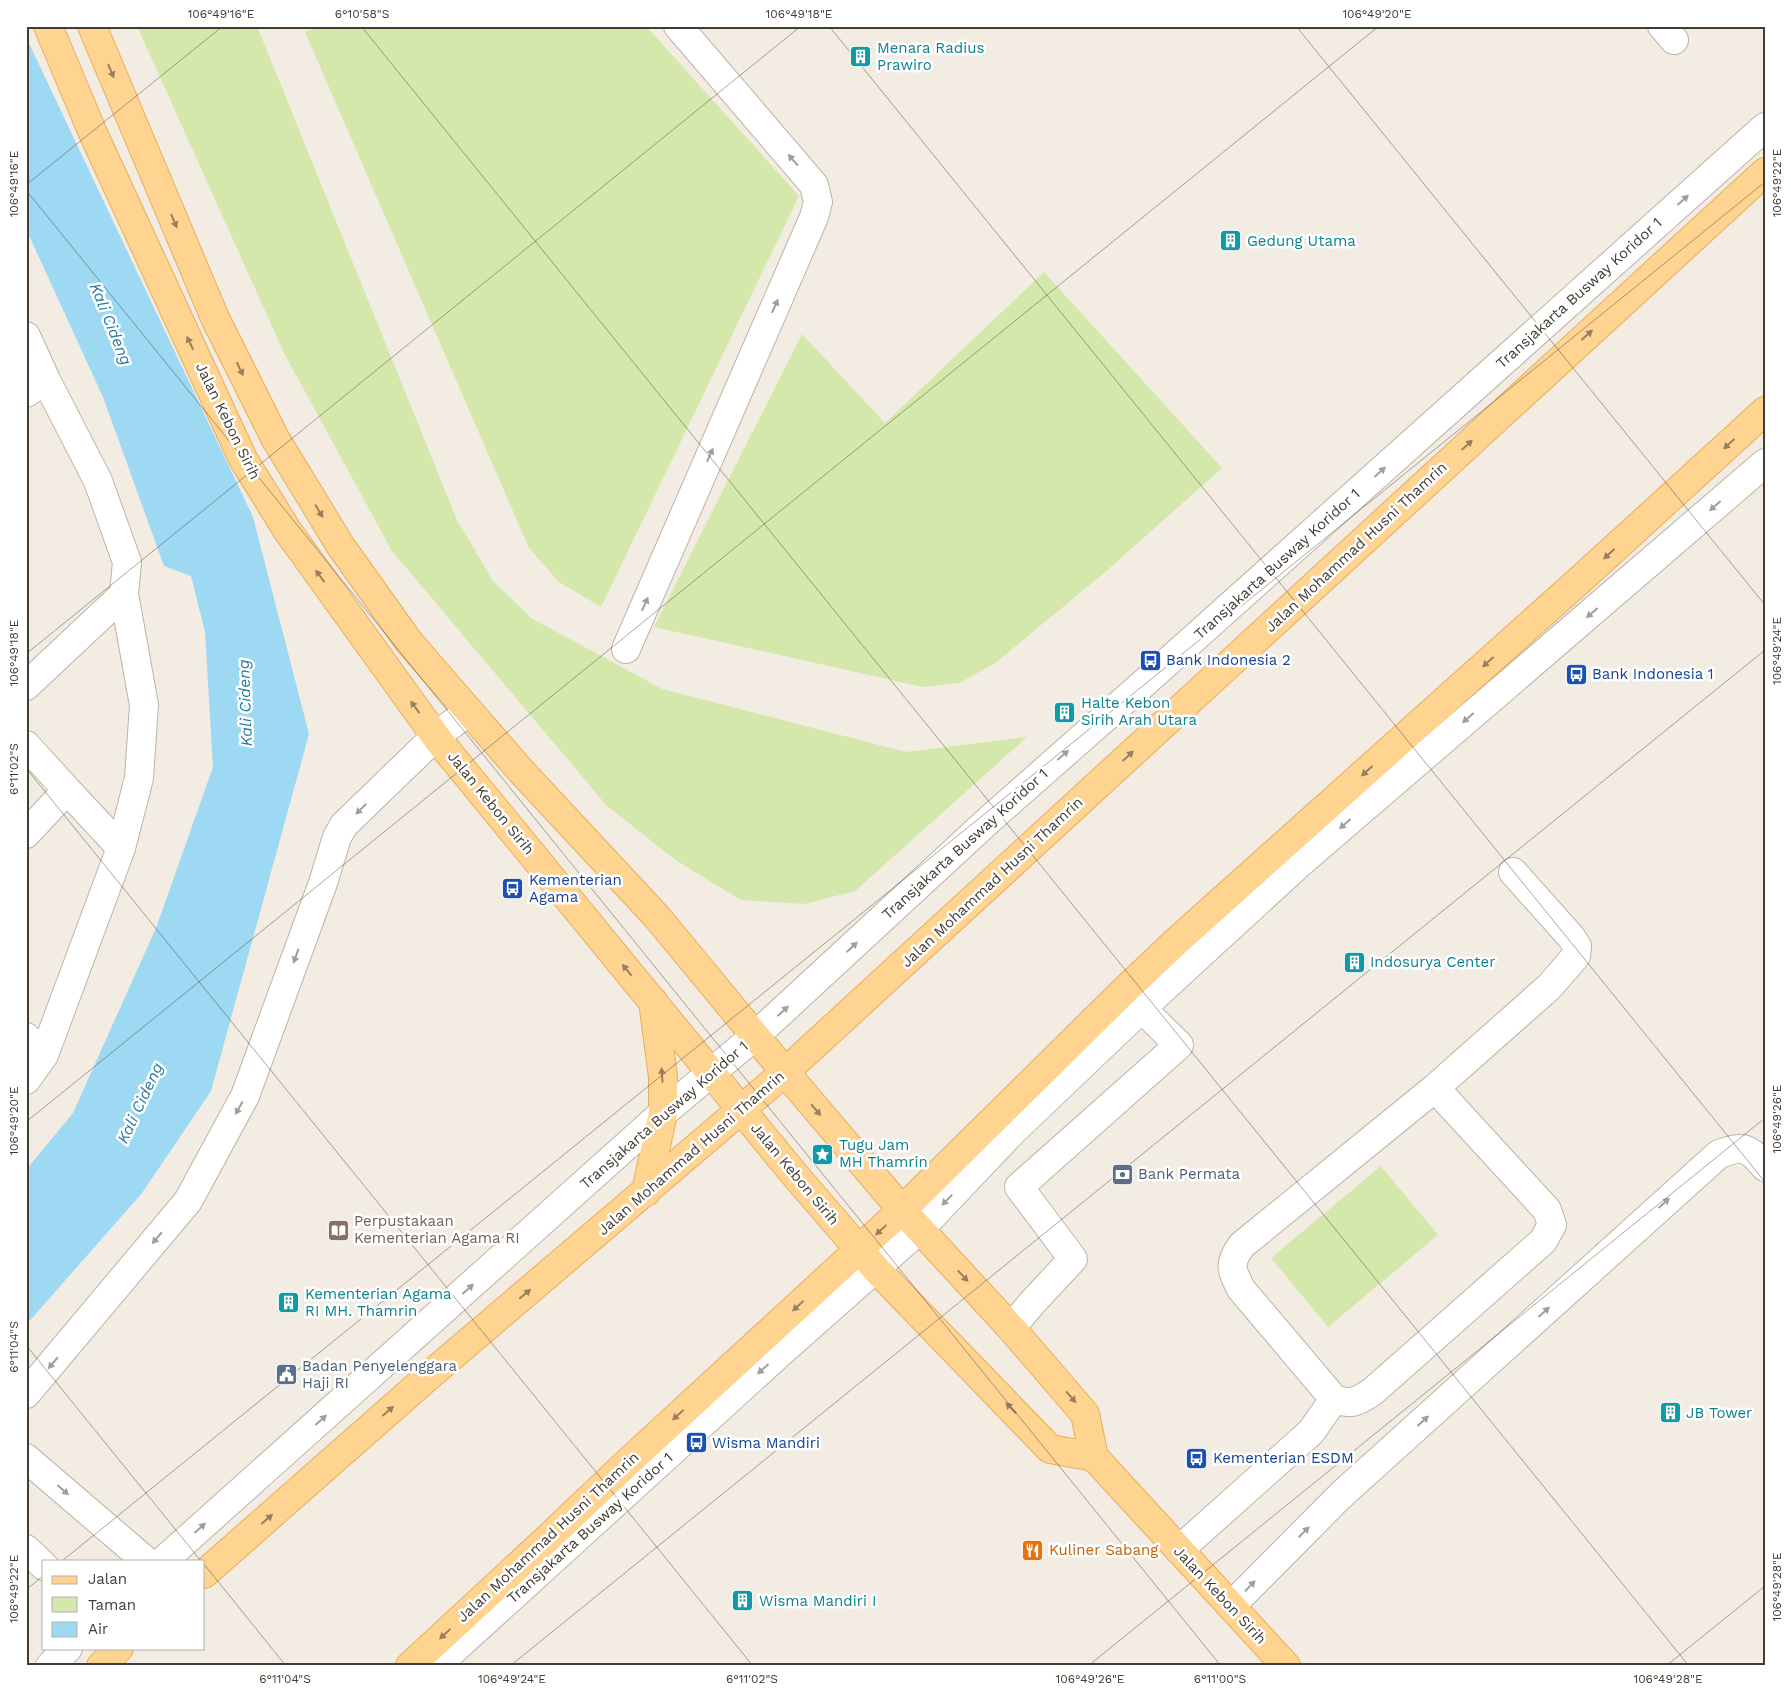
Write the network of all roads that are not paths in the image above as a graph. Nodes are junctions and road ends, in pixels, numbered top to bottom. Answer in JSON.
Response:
{"nodes":[{"id":1,"x":48,"y":26,"type":"edge"},
{"id":2,"x":92,"y":26,"type":"edge"},
{"id":3,"x":678,"y":26,"type":"edge"},
{"id":4,"x":1765,"y":127,"type":"edge"},
{"id":5,"x":1765,"y":172,"type":"edge"},
{"id":6,"x":26,"y":336,"type":"edge"},
{"id":7,"x":36,"y":386,"type":"edge"},
{"id":8,"x":1765,"y":411,"type":"edge"},
{"id":9,"x":1765,"y":463,"type":"edge"},
{"id":10,"x":124,"y":594,"type":"junction"},
{"id":11,"x":626,"y":648,"type":"dead end"},
{"id":12,"x":26,"y":686,"type":"edge"},
{"id":13,"x":469,"y":711,"type":"junction"},
{"id":14,"x":436,"y":736,"type":"junction"},
{"id":15,"x":26,"y":745,"type":"edge"},
{"id":16,"x":67,"y":790,"type":"junction"},
{"id":17,"x":26,"y":834,"type":"edge"},
{"id":18,"x":121,"y":848,"type":"junction"},
{"id":19,"x":1514,"y":872,"type":"dead end"},
{"id":20,"x":1133,"y":1000,"type":"junction"},
{"id":21,"x":653,"y":1001,"type":"junction"},
{"id":22,"x":756,"y":1036,"type":"junction"},
{"id":23,"x":35,"y":1046,"type":"edge"},
{"id":24,"x":785,"y":1072,"type":"junction"},
{"id":25,"x":712,"y":1073,"type":"junction"},
{"id":26,"x":26,"y":1080,"type":"edge"},
{"id":27,"x":1435,"y":1088,"type":"junction"},
{"id":28,"x":742,"y":1110,"type":"junction"},
{"id":29,"x":663,"y":1113,"type":"junction"},
{"id":30,"x":1765,"y":1167,"type":"edge"},
{"id":31,"x":646,"y":1192,"type":"junction"},
{"id":32,"x":911,"y":1220,"type":"junction"},
{"id":33,"x":867,"y":1259,"type":"junction"},
{"id":34,"x":1011,"y":1328,"type":"junction"},
{"id":35,"x":26,"y":1394,"type":"edge"},
{"id":36,"x":1334,"y":1399,"type":"junction"},
{"id":37,"x":1094,"y":1457,"type":"junction"},
{"id":38,"x":26,"y":1458,"type":"edge"},
{"id":39,"x":26,"y":1549,"type":"edge"},
{"id":40,"x":1179,"y":1550,"type":"junction"},
{"id":41,"x":145,"y":1560,"type":"edge"},
{"id":42,"x":164,"y":1560,"type":"edge"},
{"id":43,"x":42,"y":1564,"type":"edge"},
{"id":44,"x":205,"y":1573,"type":"edge"},
{"id":45,"x":1231,"y":1606,"type":"junction"},
{"id":46,"x":66,"y":1650,"type":"edge"},
{"id":47,"x":116,"y":1650,"type":"edge"},
{"id":48,"x":50,"y":1666,"type":"edge"},
{"id":49,"x":101,"y":1666,"type":"edge"},
{"id":50,"x":410,"y":1666,"type":"edge"},
{"id":51,"x":436,"y":1666,"type":"edge"},
{"id":52,"x":1286,"y":1666,"type":"edge"}],
"edges":[{"from":14,"to":1,"type":"main road","name":"Jalan Kebon Sirih","one_way":true},
{"from":2,"to":13,"type":"main road","one_way":true},
{"from":11,"to":3,"type":"lane","one_way":true},
{"from":22,"to":4,"type":"lane","name":"Transjakarta Busway Koridor 1","one_way":true},
{"from":24,"to":5,"type":"main road","name":"Jalan Mohammad Husni Thamrin","one_way":true},
{"from":6,"to":7,"type":"lane"},
{"from":7,"to":10,"type":"lane"},
{"from":8,"to":20,"type":"main road","name":"Jalan Mohammad Husni Thamrin","one_way":true},
{"from":9,"to":20,"type":"lane","one_way":true},
{"from":10,"to":12,"type":"lane"},
{"from":10,"to":18,"type":"lane"},
{"from":13,"to":14,"type":"lane"},
{"from":13,"to":22,"type":"main road"},
{"from":21,"to":14,"type":"main road","name":"Jalan Kebon Sirih","one_way":true},
{"from":14,"to":35,"type":"lane","one_way":true},
{"from":15,"to":16,"type":"lane"},
{"from":16,"to":17,"type":"lane"},
{"from":16,"to":18,"type":"lane"},
{"from":18,"to":23,"type":"lane"},
{"from":19,"to":27,"type":"lane"},
{"from":20,"to":32,"type":"main road","name":"Jalan Mohammad Husni Thamrin","one_way":true},
{"from":20,"to":34,"type":"lane"},
{"from":21,"to":25,"type":"main road","name":"Jalan Kebon Sirih"},
{"from":29,"to":21,"type":"main road","one_way":true},
{"from":22,"to":24,"type":"main road"},
{"from":22,"to":25,"type":"lane","name":"Transjakarta Busway Koridor 1"},
{"from":23,"to":26,"type":"lane"},
{"from":24,"to":28,"type":"main road","name":"Jalan Mohammad Husni Thamrin"},
{"from":24,"to":32,"type":"main road","one_way":true},
{"from":25,"to":28,"type":"main road","name":"Jalan Kebon Sirih"},
{"from":25,"to":29,"type":"lane","name":"Transjakarta Busway Koridor 1"},
{"from":27,"to":36,"type":"lane"},
{"from":27,"to":36,"type":"lane"},
{"from":28,"to":31,"type":"main road","name":"Jalan Mohammad Husni Thamrin"},
{"from":28,"to":33,"type":"main road","name":"Jalan Kebon Sirih"},
{"from":29,"to":31,"type":"main road"},
{"from":42,"to":29,"type":"lane","name":"Transjakarta Busway Koridor 1","one_way":true},
{"from":45,"to":30,"type":"lane","one_way":true},
{"from":44,"to":31,"type":"main road","name":"Jalan Mohammad Husni Thamrin","one_way":true},
{"from":32,"to":33,"type":"main road","name":"Jalan Mohammad Husni Thamrin","one_way":true},
{"from":32,"to":34,"type":"main road","one_way":true},
{"from":37,"to":33,"type":"main road","name":"Jalan Kebon Sirih","one_way":true},
{"from":33,"to":50,"type":"main road","name":"Jalan Mohammad Husni Thamrin","one_way":true},
{"from":33,"to":51,"type":"lane","name":"Transjakarta Busway Koridor 1","one_way":true},
{"from":34,"to":37,"type":"main road","one_way":true},
{"from":36,"to":40,"type":"lane"},
{"from":37,"to":40,"type":"main road","name":"Jalan Kebon Sirih"},
{"from":38,"to":41,"type":"lane","one_way":true},
{"from":39,"to":43,"type":"lane"},
{"from":40,"to":45,"type":"main road","name":"Jalan Kebon Sirih"},
{"from":45,"to":52,"type":"main road","name":"Jalan Kebon Sirih"},
{"from":46,"to":48,"type":"lane"},
{"from":47,"to":49,"type":"main road"}]}
